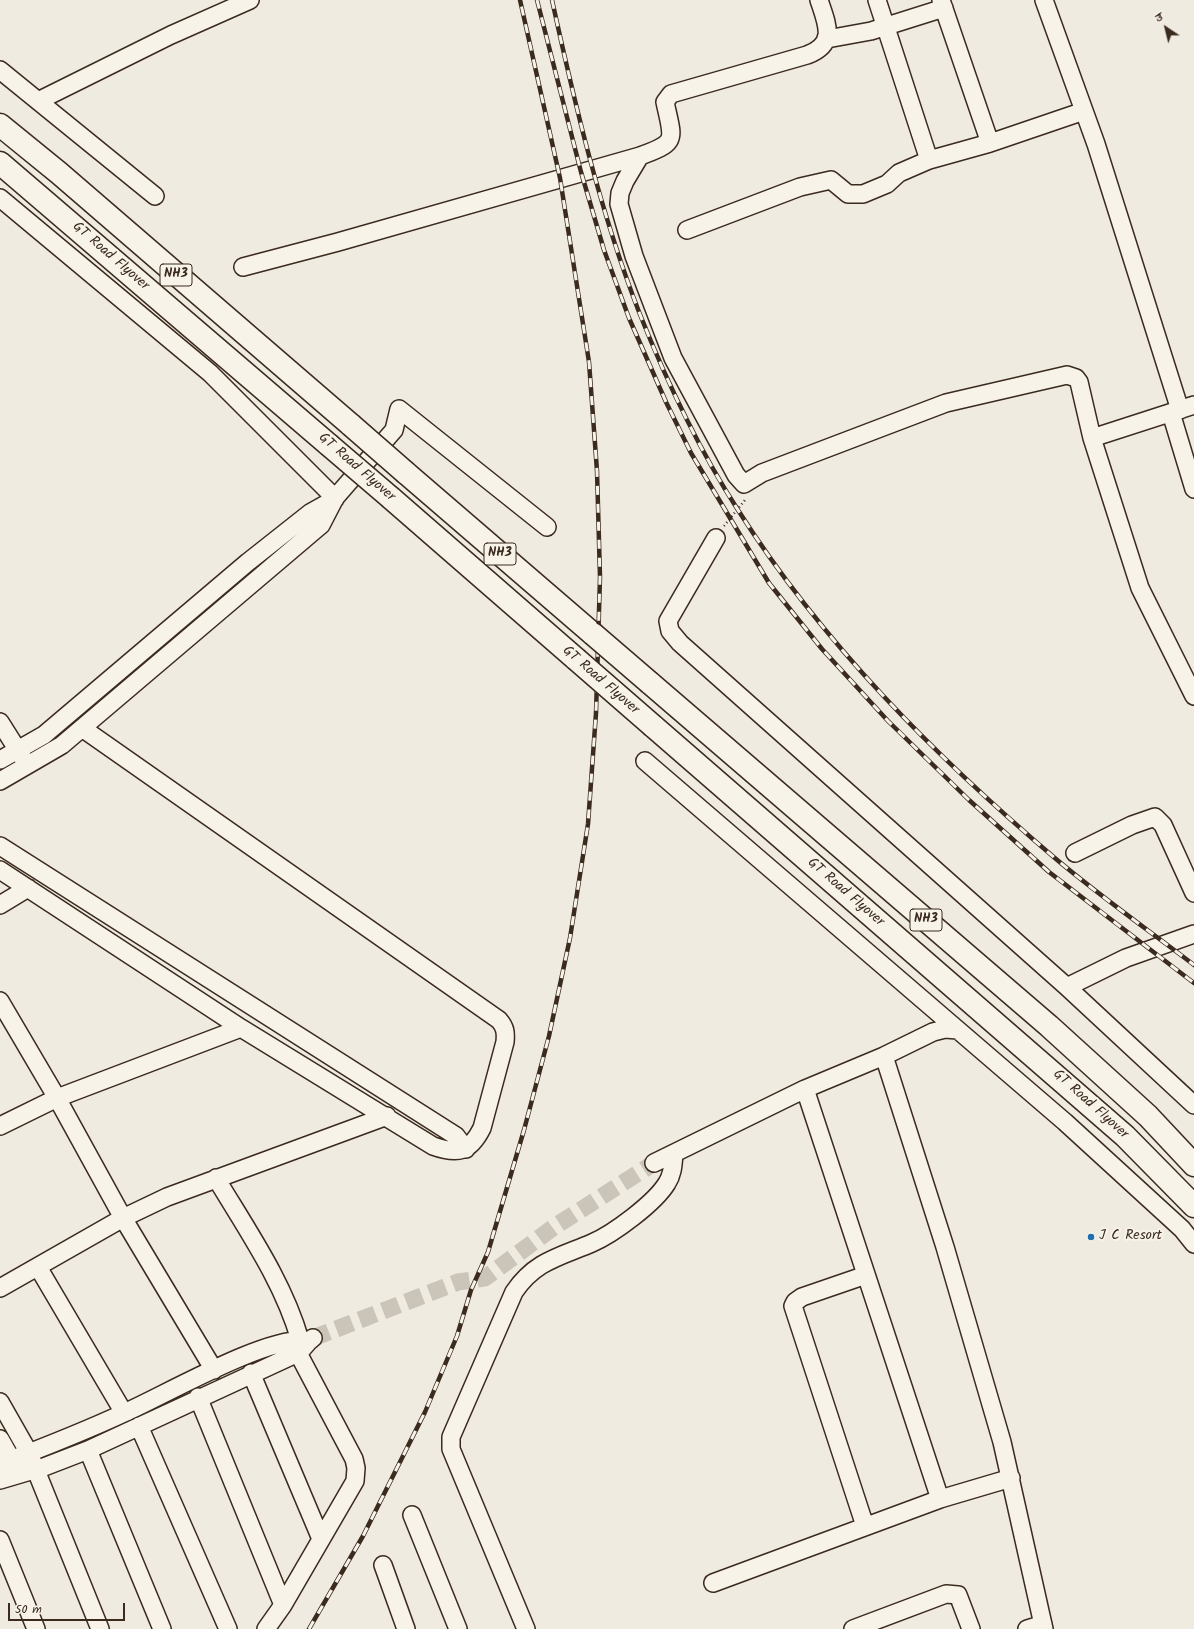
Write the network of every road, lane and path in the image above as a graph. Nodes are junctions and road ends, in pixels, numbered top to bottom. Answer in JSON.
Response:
{"nodes":[{"id":1,"x":250,"y":0,"type":"edge"},
{"id":2,"x":819,"y":0,"type":"edge"},
{"id":3,"x":877,"y":0,"type":"edge"},
{"id":4,"x":1044,"y":0,"type":"edge"},
{"id":5,"x":942,"y":4,"type":"edge"},
{"id":6,"x":886,"y":27,"type":"junction"},
{"id":7,"x":827,"y":39,"type":"junction"},
{"id":8,"x":0,"y":70,"type":"edge"},
{"id":9,"x":38,"y":101,"type":"junction"},
{"id":10,"x":1084,"y":111,"type":"junction"},
{"id":11,"x":0,"y":125,"type":"edge"},
{"id":12,"x":990,"y":143,"type":"junction"},
{"id":13,"x":640,"y":156,"type":"junction"},
{"id":14,"x":929,"y":160,"type":"junction"},
{"id":15,"x":0,"y":163,"type":"edge"},
{"id":16,"x":155,"y":196,"type":"dead end"},
{"id":17,"x":0,"y":198,"type":"edge"},
{"id":18,"x":687,"y":230,"type":"dead end"},
{"id":19,"x":243,"y":267,"type":"dead end"},
{"id":20,"x":1182,"y":409,"type":"edge"},
{"id":21,"x":1092,"y":438,"type":"junction"},
{"id":22,"x":744,"y":484,"type":"junction"},
{"id":23,"x":1194,"y":489,"type":"edge"},
{"id":24,"x":335,"y":498,"type":"junction"},
{"id":25,"x":546,"y":527,"type":"dead end"},
{"id":26,"x":716,"y":538,"type":"joint"},
{"id":27,"x":1192,"y":688,"type":"edge"},
{"id":28,"x":0,"y":722,"type":"edge"},
{"id":29,"x":82,"y":728,"type":"junction"},
{"id":30,"x":18,"y":750,"type":"junction"},
{"id":31,"x":0,"y":760,"type":"edge"},
{"id":32,"x":645,"y":761,"type":"dead end"},
{"id":33,"x":27,"y":765,"type":"junction"},
{"id":34,"x":0,"y":780,"type":"edge"},
{"id":35,"x":0,"y":846,"type":"edge"},
{"id":36,"x":1075,"y":853,"type":"dead end"},
{"id":37,"x":0,"y":870,"type":"edge"},
{"id":38,"x":28,"y":888,"type":"junction"},
{"id":39,"x":1194,"y":893,"type":"edge"},
{"id":40,"x":0,"y":905,"type":"edge"},
{"id":41,"x":1194,"y":934,"type":"edge"},
{"id":42,"x":1067,"y":987,"type":"junction"},
{"id":43,"x":0,"y":1001,"type":"edge"},
{"id":44,"x":241,"y":1028,"type":"junction"},
{"id":45,"x":958,"y":1030,"type":"junction"},
{"id":46,"x":884,"y":1056,"type":"junction"},
{"id":47,"x":805,"y":1089,"type":"junction"},
{"id":48,"x":57,"y":1098,"type":"junction"},
{"id":49,"x":1194,"y":1105,"type":"edge"},
{"id":50,"x":387,"y":1116,"type":"junction"},
{"id":51,"x":0,"y":1126,"type":"edge"},
{"id":52,"x":466,"y":1149,"type":"junction"},
{"id":53,"x":674,"y":1154,"type":"junction"},
{"id":54,"x":654,"y":1163,"type":"tunnel mouth"},
{"id":55,"x":1194,"y":1165,"type":"edge"},
{"id":56,"x":216,"y":1178,"type":"junction"},
{"id":57,"x":1194,"y":1206,"type":"edge"},
{"id":58,"x":123,"y":1218,"type":"junction"},
{"id":59,"x":1194,"y":1244,"type":"edge"},
{"id":60,"x":38,"y":1267,"type":"junction"},
{"id":61,"x":866,"y":1275,"type":"junction"},
{"id":62,"x":0,"y":1288,"type":"edge"},
{"id":63,"x":304,"y":1343,"type":"junction"},
{"id":64,"x":214,"y":1370,"type":"junction"},
{"id":65,"x":251,"y":1373,"type":"junction"},
{"id":66,"x":198,"y":1398,"type":"junction"},
{"id":67,"x":0,"y":1402,"type":"edge"},
{"id":68,"x":124,"y":1413,"type":"junction"},
{"id":69,"x":139,"y":1426,"type":"junction"},
{"id":70,"x":0,"y":1439,"type":"edge"},
{"id":71,"x":88,"y":1450,"type":"junction"},
{"id":72,"x":29,"y":1453,"type":"junction"},
{"id":73,"x":6,"y":1462,"type":"edge"},
{"id":74,"x":28,"y":1472,"type":"junction"},
{"id":75,"x":1010,"y":1478,"type":"junction"},
{"id":76,"x":0,"y":1480,"type":"edge"},
{"id":77,"x":940,"y":1499,"type":"junction"},
{"id":78,"x":412,"y":1515,"type":"dead end"},
{"id":79,"x":865,"y":1526,"type":"junction"},
{"id":80,"x":321,"y":1539,"type":"junction"},
{"id":81,"x":0,"y":1540,"type":"edge"},
{"id":82,"x":383,"y":1565,"type":"dead end"},
{"id":83,"x":713,"y":1583,"type":"dead end"},
{"id":84,"x":282,"y":1605,"type":"junction"},
{"id":85,"x":871,"y":1626,"type":"edge"},
{"id":86,"x":1038,"y":1627,"type":"edge"},
{"id":87,"x":36,"y":1629,"type":"edge"},
{"id":88,"x":100,"y":1629,"type":"edge"},
{"id":89,"x":162,"y":1629,"type":"edge"},
{"id":90,"x":228,"y":1629,"type":"edge"},
{"id":91,"x":266,"y":1629,"type":"edge"},
{"id":92,"x":406,"y":1629,"type":"edge"},
{"id":93,"x":458,"y":1629,"type":"edge"},
{"id":94,"x":526,"y":1629,"type":"edge"},
{"id":95,"x":853,"y":1629,"type":"edge"},
{"id":96,"x":971,"y":1629,"type":"edge"}],
"edges":[{"from":1,"to":9,"type":"street"},
{"from":2,"to":7,"type":"street"},
{"from":3,"to":6,"type":"street"},
{"from":4,"to":10,"type":"street"},
{"from":5,"to":6,"type":"street"},
{"from":5,"to":12,"type":"street"},
{"from":6,"to":7,"type":"street"},
{"from":6,"to":14,"type":"street"},
{"from":7,"to":13,"type":"street"},
{"from":8,"to":9,"type":"street"},
{"from":9,"to":16,"type":"street"},
{"from":10,"to":12,"type":"street"},
{"from":10,"to":20,"type":"street"},
{"from":11,"to":55,"type":"highway","name":"GT Road Flyover","number":"NH3","bridge":true},
{"from":12,"to":14,"type":"street"},
{"from":13,"to":19,"type":"street"},
{"from":13,"to":22,"type":"street"},
{"from":14,"to":18,"type":"street"},
{"from":15,"to":57,"type":"highway","name":"GT Road Flyover","number":"NH3","bridge":true},
{"from":17,"to":24,"type":"street"},
{"from":20,"to":21,"type":"street"},
{"from":20,"to":23,"type":"street"},
{"from":21,"to":22,"type":"street"},
{"from":21,"to":27,"type":"street"},
{"from":22,"to":26,"type":"path"},
{"from":24,"to":25,"type":"street"},
{"from":24,"to":29,"type":"street"},
{"from":24,"to":30,"type":"street"},
{"from":26,"to":42,"type":"street"},
{"from":28,"to":30,"type":"street"},
{"from":29,"to":33,"type":"street"},
{"from":29,"to":52,"type":"street"},
{"from":30,"to":31,"type":"street"},
{"from":30,"to":33,"type":"street"},
{"from":32,"to":45,"type":"street"},
{"from":33,"to":34,"type":"street"},
{"from":35,"to":52,"type":"street"},
{"from":36,"to":39,"type":"street"},
{"from":37,"to":38,"type":"street"},
{"from":38,"to":40,"type":"street"},
{"from":38,"to":44,"type":"street"},
{"from":41,"to":42,"type":"street"},
{"from":42,"to":49,"type":"street"},
{"from":43,"to":48,"type":"street"},
{"from":44,"to":48,"type":"street"},
{"from":44,"to":50,"type":"street"},
{"from":45,"to":46,"type":"street"},
{"from":45,"to":59,"type":"street"},
{"from":46,"to":47,"type":"street"},
{"from":46,"to":75,"type":"street"},
{"from":47,"to":53,"type":"street"},
{"from":47,"to":61,"type":"street"},
{"from":48,"to":51,"type":"street"},
{"from":48,"to":58,"type":"street"},
{"from":50,"to":52,"type":"street"},
{"from":50,"to":56,"type":"street"},
{"from":53,"to":54,"type":"street"},
{"from":53,"to":94,"type":"street"},
{"from":56,"to":58,"type":"street"},
{"from":56,"to":63,"type":"street"},
{"from":58,"to":60,"type":"street"},
{"from":58,"to":64,"type":"street"},
{"from":60,"to":62,"type":"street"},
{"from":60,"to":68,"type":"street"},
{"from":61,"to":77,"type":"street"},
{"from":61,"to":79,"type":"street"},
{"from":63,"to":64,"type":"street"},
{"from":63,"to":65,"type":"street"},
{"from":63,"to":80,"type":"street"},
{"from":64,"to":68,"type":"street"},
{"from":65,"to":66,"type":"street"},
{"from":65,"to":80,"type":"street"},
{"from":66,"to":69,"type":"street"},
{"from":66,"to":84,"type":"street"},
{"from":67,"to":72,"type":"street"},
{"from":68,"to":72,"type":"street"},
{"from":69,"to":71,"type":"street"},
{"from":69,"to":90,"type":"street"},
{"from":70,"to":73,"type":"street"},
{"from":71,"to":74,"type":"street"},
{"from":71,"to":89,"type":"street"},
{"from":72,"to":73,"type":"street"},
{"from":72,"to":74,"type":"street"},
{"from":73,"to":74,"type":"street"},
{"from":74,"to":76,"type":"street"},
{"from":74,"to":88,"type":"street"},
{"from":75,"to":77,"type":"street"},
{"from":75,"to":86,"type":"street"},
{"from":77,"to":79,"type":"street"},
{"from":78,"to":93,"type":"street"},
{"from":79,"to":83,"type":"street"},
{"from":80,"to":84,"type":"street"},
{"from":81,"to":87,"type":"street"},
{"from":82,"to":92,"type":"street"},
{"from":84,"to":91,"type":"street"},
{"from":85,"to":95,"type":"street"},
{"from":85,"to":96,"type":"street"}]}
